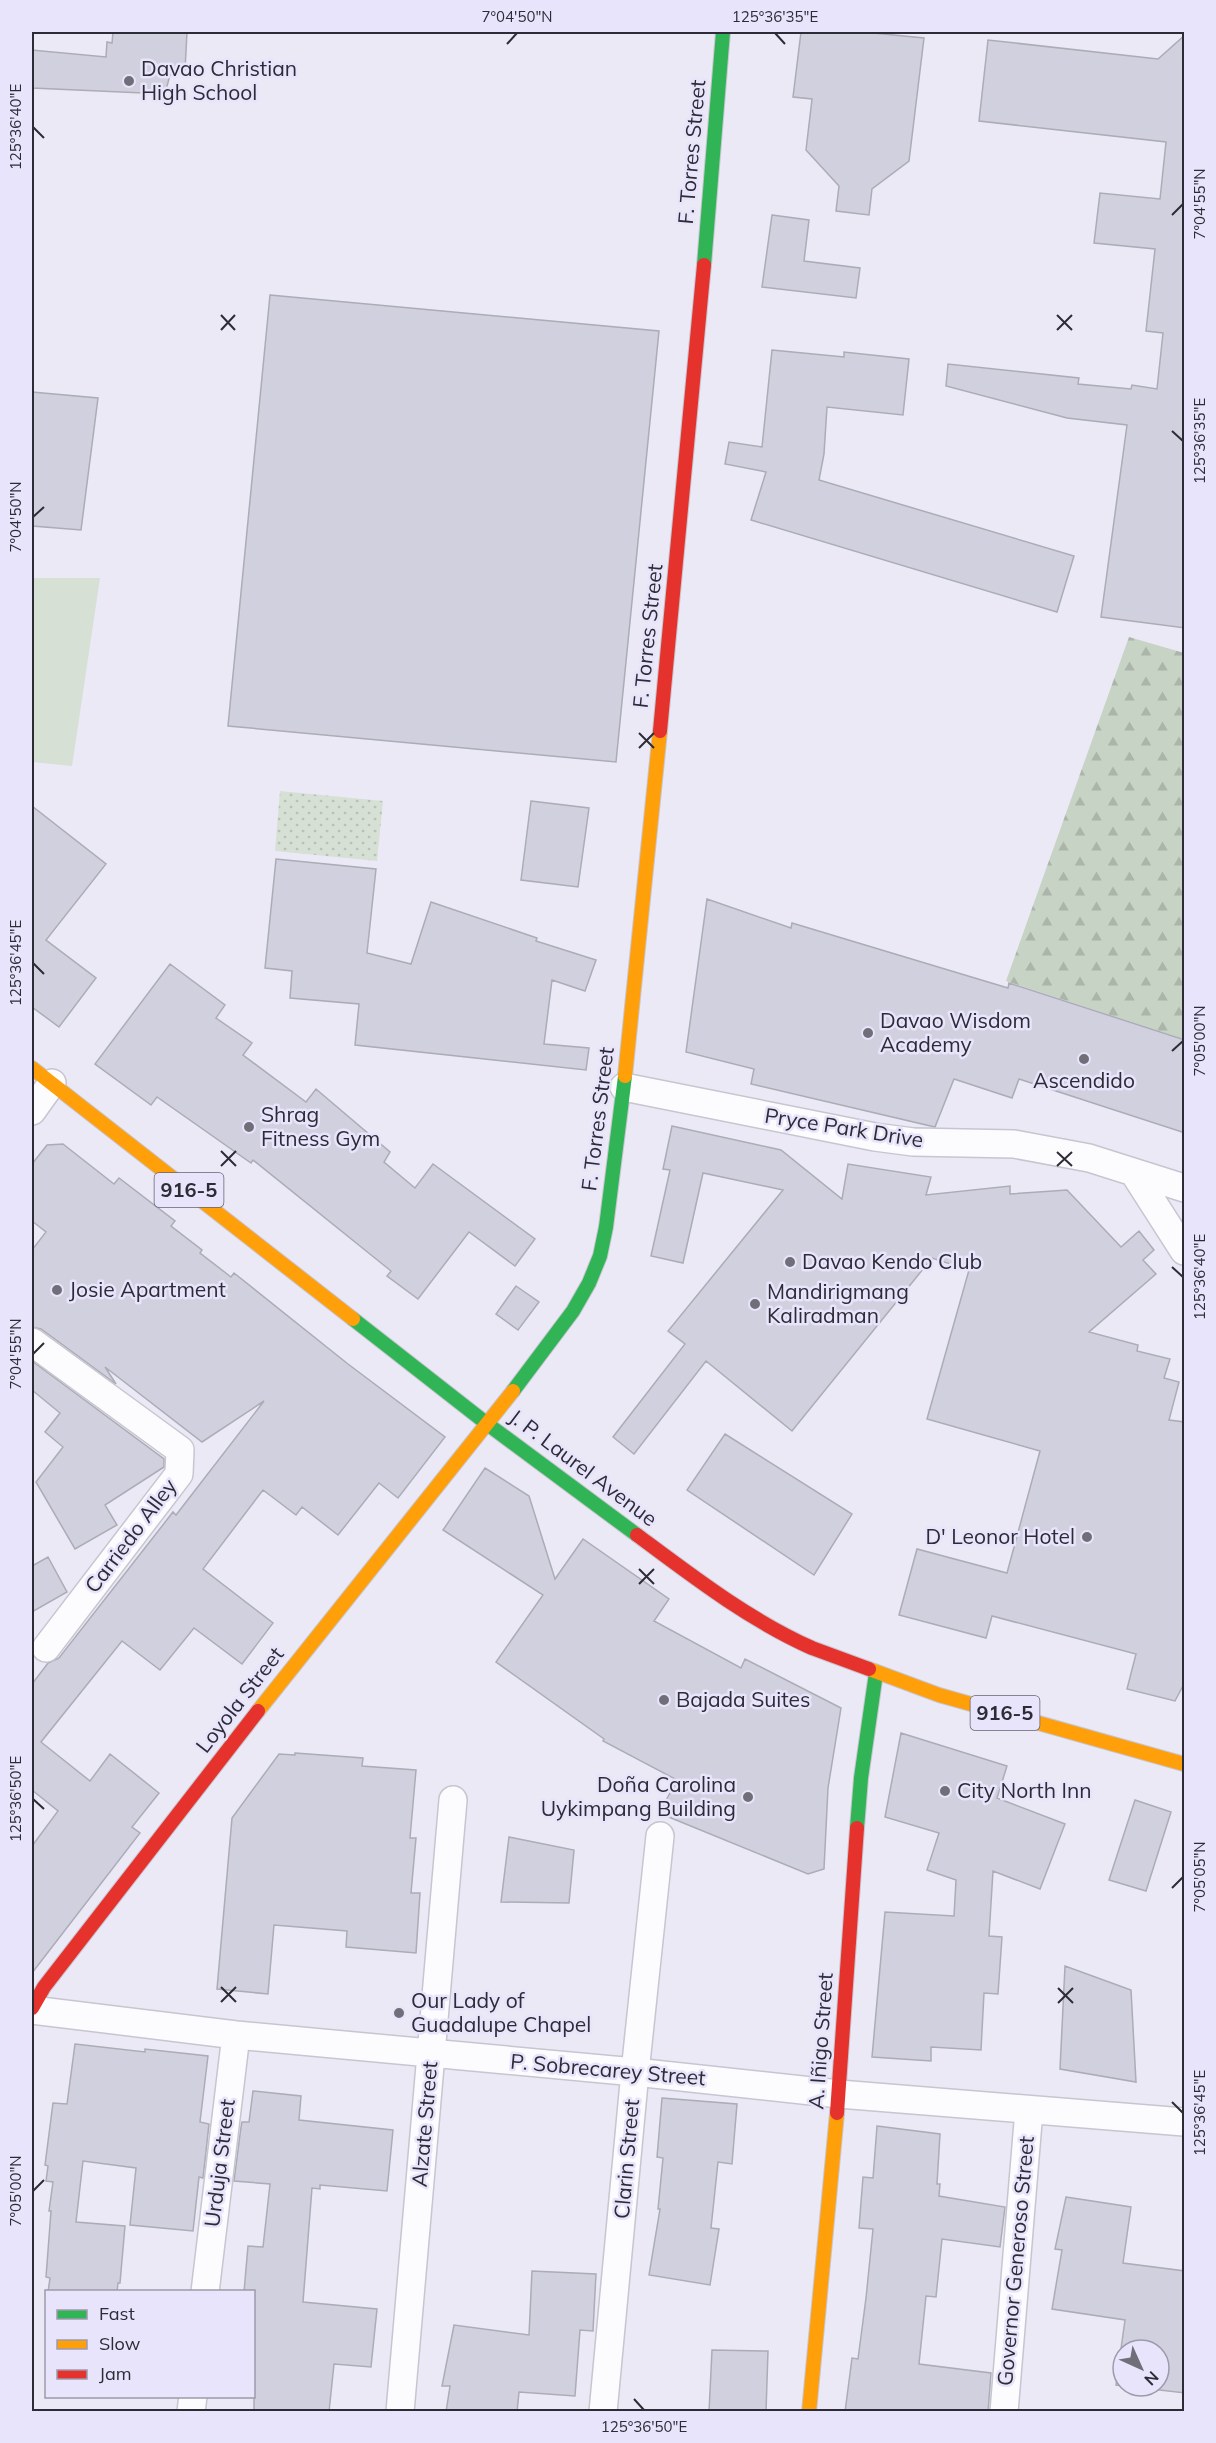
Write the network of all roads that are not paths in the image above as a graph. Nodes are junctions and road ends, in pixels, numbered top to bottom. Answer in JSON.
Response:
{"nodes":[{"id":1,"x":723,"y":32,"type":"edge"},
{"id":2,"x":42,"y":1075,"type":"edge"},
{"id":3,"x":624,"y":1087,"type":"junction"},
{"id":4,"x":32,"y":1111,"type":"edge"},
{"id":5,"x":1134,"y":1173,"type":"junction"},
{"id":6,"x":1185,"y":1188,"type":"edge"},
{"id":7,"x":1185,"y":1251,"type":"edge"},
{"id":8,"x":32,"y":1342,"type":"edge"},
{"id":9,"x":486,"y":1423,"type":"junction"},
{"id":10,"x":46,"y":1648,"type":"dead end"},
{"id":11,"x":876,"y":1673,"type":"junction"},
{"id":12,"x":1185,"y":1764,"type":"edge"},
{"id":13,"x":453,"y":1800,"type":"dead end"},
{"id":14,"x":660,"y":1836,"type":"dead end"},
{"id":15,"x":32,"y":2009,"type":"edge"},
{"id":16,"x":236,"y":2035,"type":"junction"},
{"id":17,"x":430,"y":2054,"type":"junction"},
{"id":18,"x":635,"y":2072,"type":"junction"},
{"id":19,"x":839,"y":2094,"type":"junction"},
{"id":20,"x":1029,"y":2110,"type":"junction"},
{"id":21,"x":1185,"y":2122,"type":"edge"},
{"id":22,"x":205,"y":2290,"type":"edge"},
{"id":23,"x":400,"y":2412,"type":"edge"},
{"id":24,"x":603,"y":2412,"type":"edge"},
{"id":25,"x":809,"y":2412,"type":"edge"},
{"id":26,"x":1004,"y":2412,"type":"edge"}],
"edges":[{"from":1,"to":3,"type":"main road","name":"F. Torres Street"},
{"from":2,"to":4,"type":"street"},
{"from":2,"to":9,"type":"main road","name":"J. P. Laurel Avenue","number":"916-5"},
{"from":3,"to":5,"type":"street","name":"Pryce Park Drive"},
{"from":3,"to":9,"type":"main road","name":"F. Torres Street"},
{"from":5,"to":6,"type":"street","name":"Pryce Park Drive"},
{"from":5,"to":7,"type":"street"},
{"from":8,"to":10,"type":"street","name":"Carriedo Alley"},
{"from":9,"to":11,"type":"main road","name":"J. P. Laurel Avenue","number":"916-5"},
{"from":9,"to":15,"type":"main road","name":"Loyola Street"},
{"from":11,"to":12,"type":"main road","name":"J. P. Laurel Avenue","number":"916-5"},
{"from":11,"to":19,"type":"main road","name":"A. Iñigo Street"},
{"from":13,"to":17,"type":"street","name":"Alzate Street"},
{"from":14,"to":18,"type":"street","name":"Clarin Street"},
{"from":15,"to":16,"type":"street","name":"P. Sobrecarey Street"},
{"from":16,"to":17,"type":"street","name":"P. Sobrecarey Street"},
{"from":16,"to":22,"type":"street","name":"Urduja Street"},
{"from":17,"to":18,"type":"street","name":"P. Sobrecarey Street"},
{"from":17,"to":23,"type":"street","name":"Alzate Street"},
{"from":18,"to":19,"type":"street","name":"P. Sobrecarey Street"},
{"from":18,"to":24,"type":"street","name":"Clarin Street"},
{"from":19,"to":20,"type":"street","name":"P. Sobrecarey Street"},
{"from":19,"to":25,"type":"main road","name":"A. Iñigo Street"},
{"from":20,"to":21,"type":"street","name":"P. Sobrecarey Street"},
{"from":20,"to":26,"type":"street","name":"Governor Generoso Street"}]}
